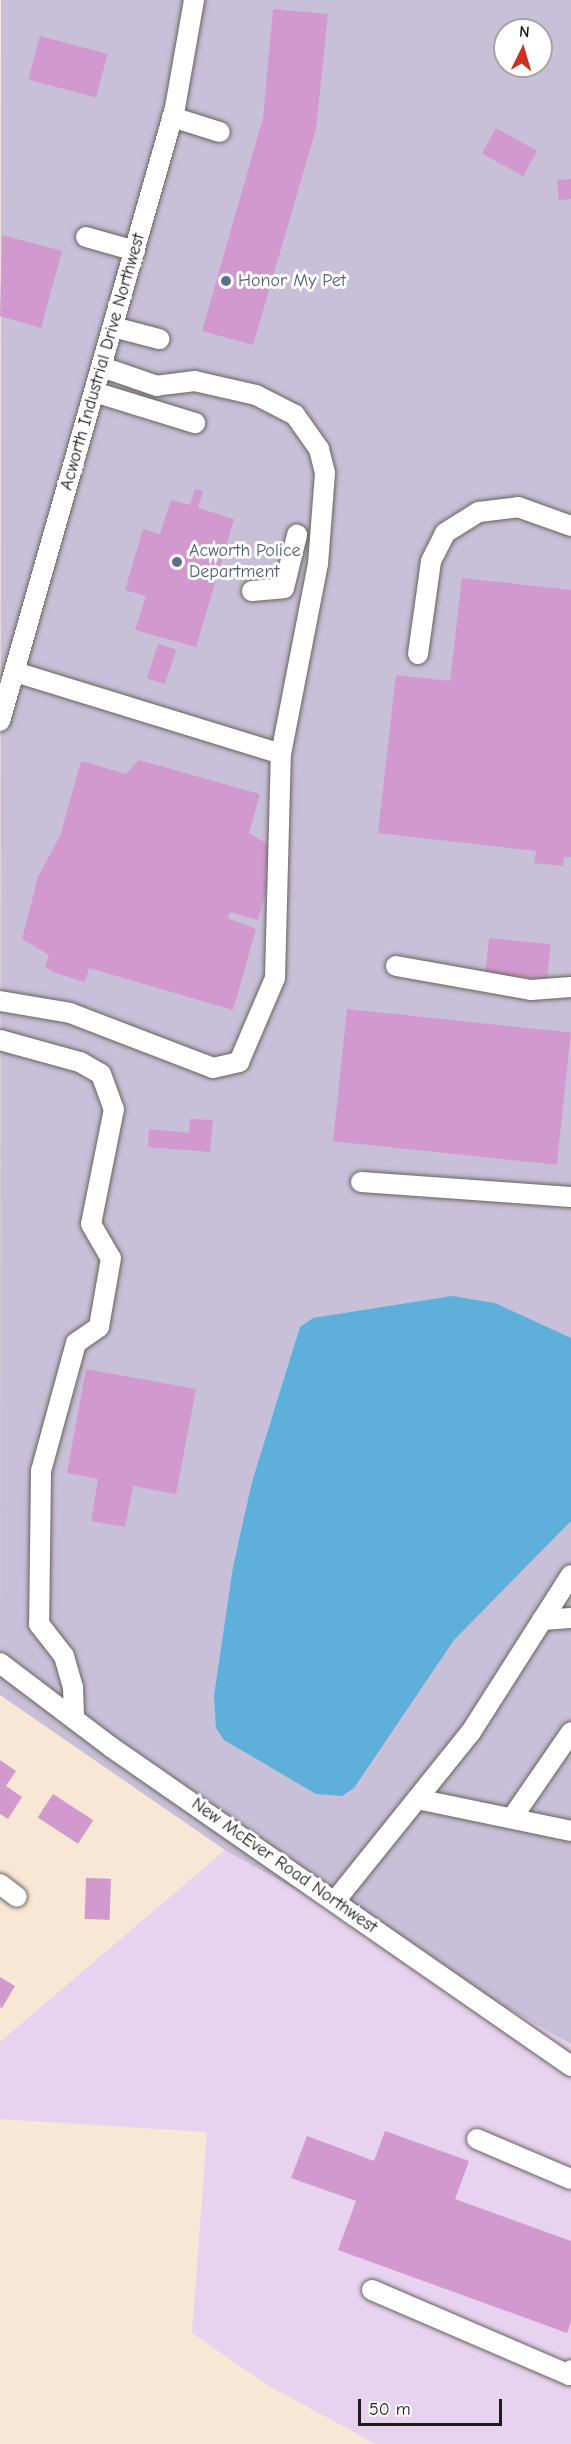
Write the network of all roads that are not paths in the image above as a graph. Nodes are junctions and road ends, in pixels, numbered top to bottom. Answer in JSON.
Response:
{"nodes":[{"id":1,"x":194,"y":0,"type":"edge"},
{"id":2,"x":172,"y":117,"type":"junction"},
{"id":3,"x":220,"y":132,"type":"dead end"},
{"id":4,"x":86,"y":237,"type":"dead end"},
{"id":5,"x":135,"y":251,"type":"junction"},
{"id":6,"x":113,"y":327,"type":"junction"},
{"id":7,"x":159,"y":339,"type":"dead end"},
{"id":8,"x":102,"y":368,"type":"junction"},
{"id":9,"x":94,"y":392,"type":"junction"},
{"id":10,"x":195,"y":423,"type":"dead end"},
{"id":11,"x":571,"y":526,"type":"edge"},
{"id":12,"x":297,"y":535,"type":"dead end"},
{"id":13,"x":284,"y":588,"type":"junction"},
{"id":14,"x":252,"y":591,"type":"dead end"},
{"id":15,"x":313,"y":601,"type":"junction"},
{"id":16,"x":418,"y":654,"type":"dead end"},
{"id":17,"x":15,"y":672,"type":"junction"},
{"id":18,"x":0,"y":721,"type":"edge"},
{"id":19,"x":281,"y":754,"type":"junction"},
{"id":20,"x":396,"y":966,"type":"dead end"},
{"id":21,"x":571,"y":987,"type":"edge"},
{"id":22,"x":0,"y":1001,"type":"edge"},
{"id":23,"x":0,"y":1040,"type":"edge"},
{"id":24,"x":361,"y":1182,"type":"dead end"},
{"id":25,"x":571,"y":1197,"type":"edge"},
{"id":26,"x":571,"y":1575,"type":"edge"},
{"id":27,"x":571,"y":1618,"type":"edge"},
{"id":28,"x":542,"y":1620,"type":"junction"},
{"id":29,"x":0,"y":1664,"type":"edge"},
{"id":30,"x":74,"y":1719,"type":"junction"},
{"id":31,"x":571,"y":1732,"type":"edge"},
{"id":32,"x":417,"y":1799,"type":"junction"},
{"id":33,"x":512,"y":1818,"type":"junction"},
{"id":34,"x":571,"y":1831,"type":"edge"},
{"id":35,"x":0,"y":1884,"type":"edge"},
{"id":36,"x":17,"y":1897,"type":"dead end"},
{"id":37,"x":335,"y":1901,"type":"junction"},
{"id":38,"x":571,"y":2066,"type":"edge"},
{"id":39,"x":477,"y":2139,"type":"dead end"},
{"id":40,"x":571,"y":2180,"type":"edge"},
{"id":41,"x":372,"y":2290,"type":"dead end"},
{"id":42,"x":571,"y":2370,"type":"edge"}],
"edges":[{"from":1,"to":2,"type":"street","name":"Acworth Industrial Drive Northwest"},
{"from":2,"to":3,"type":"street"},
{"from":2,"to":5,"type":"street","name":"Acworth Industrial Drive Northwest"},
{"from":4,"to":5,"type":"street"},
{"from":5,"to":6,"type":"street","name":"Acworth Industrial Drive Northwest"},
{"from":6,"to":7,"type":"street"},
{"from":6,"to":8,"type":"street","name":"Acworth Industrial Drive Northwest"},
{"from":8,"to":9,"type":"street","name":"Acworth Industrial Drive Northwest"},
{"from":8,"to":15,"type":"street"},
{"from":9,"to":10,"type":"street"},
{"from":9,"to":17,"type":"street","name":"Acworth Industrial Drive Northwest"},
{"from":11,"to":16,"type":"street"},
{"from":12,"to":13,"type":"street"},
{"from":13,"to":14,"type":"street"},
{"from":13,"to":15,"type":"street"},
{"from":15,"to":19,"type":"street"},
{"from":17,"to":18,"type":"street","name":"Acworth Industrial Drive Northwest"},
{"from":17,"to":19,"type":"street"},
{"from":19,"to":22,"type":"street"},
{"from":20,"to":21,"type":"street"},
{"from":23,"to":30,"type":"street"},
{"from":24,"to":25,"type":"street"},
{"from":26,"to":28,"type":"street"},
{"from":27,"to":28,"type":"street"},
{"from":28,"to":32,"type":"street"},
{"from":29,"to":30,"type":"street","name":"New McEver Road Northwest"},
{"from":30,"to":37,"type":"street","name":"New McEver Road Northwest"},
{"from":31,"to":33,"type":"street"},
{"from":32,"to":33,"type":"street"},
{"from":32,"to":37,"type":"street"},
{"from":33,"to":34,"type":"street"},
{"from":35,"to":36,"type":"street"},
{"from":37,"to":38,"type":"street","name":"New McEver Road Northwest"},
{"from":39,"to":40,"type":"street"},
{"from":41,"to":42,"type":"street"}]}
